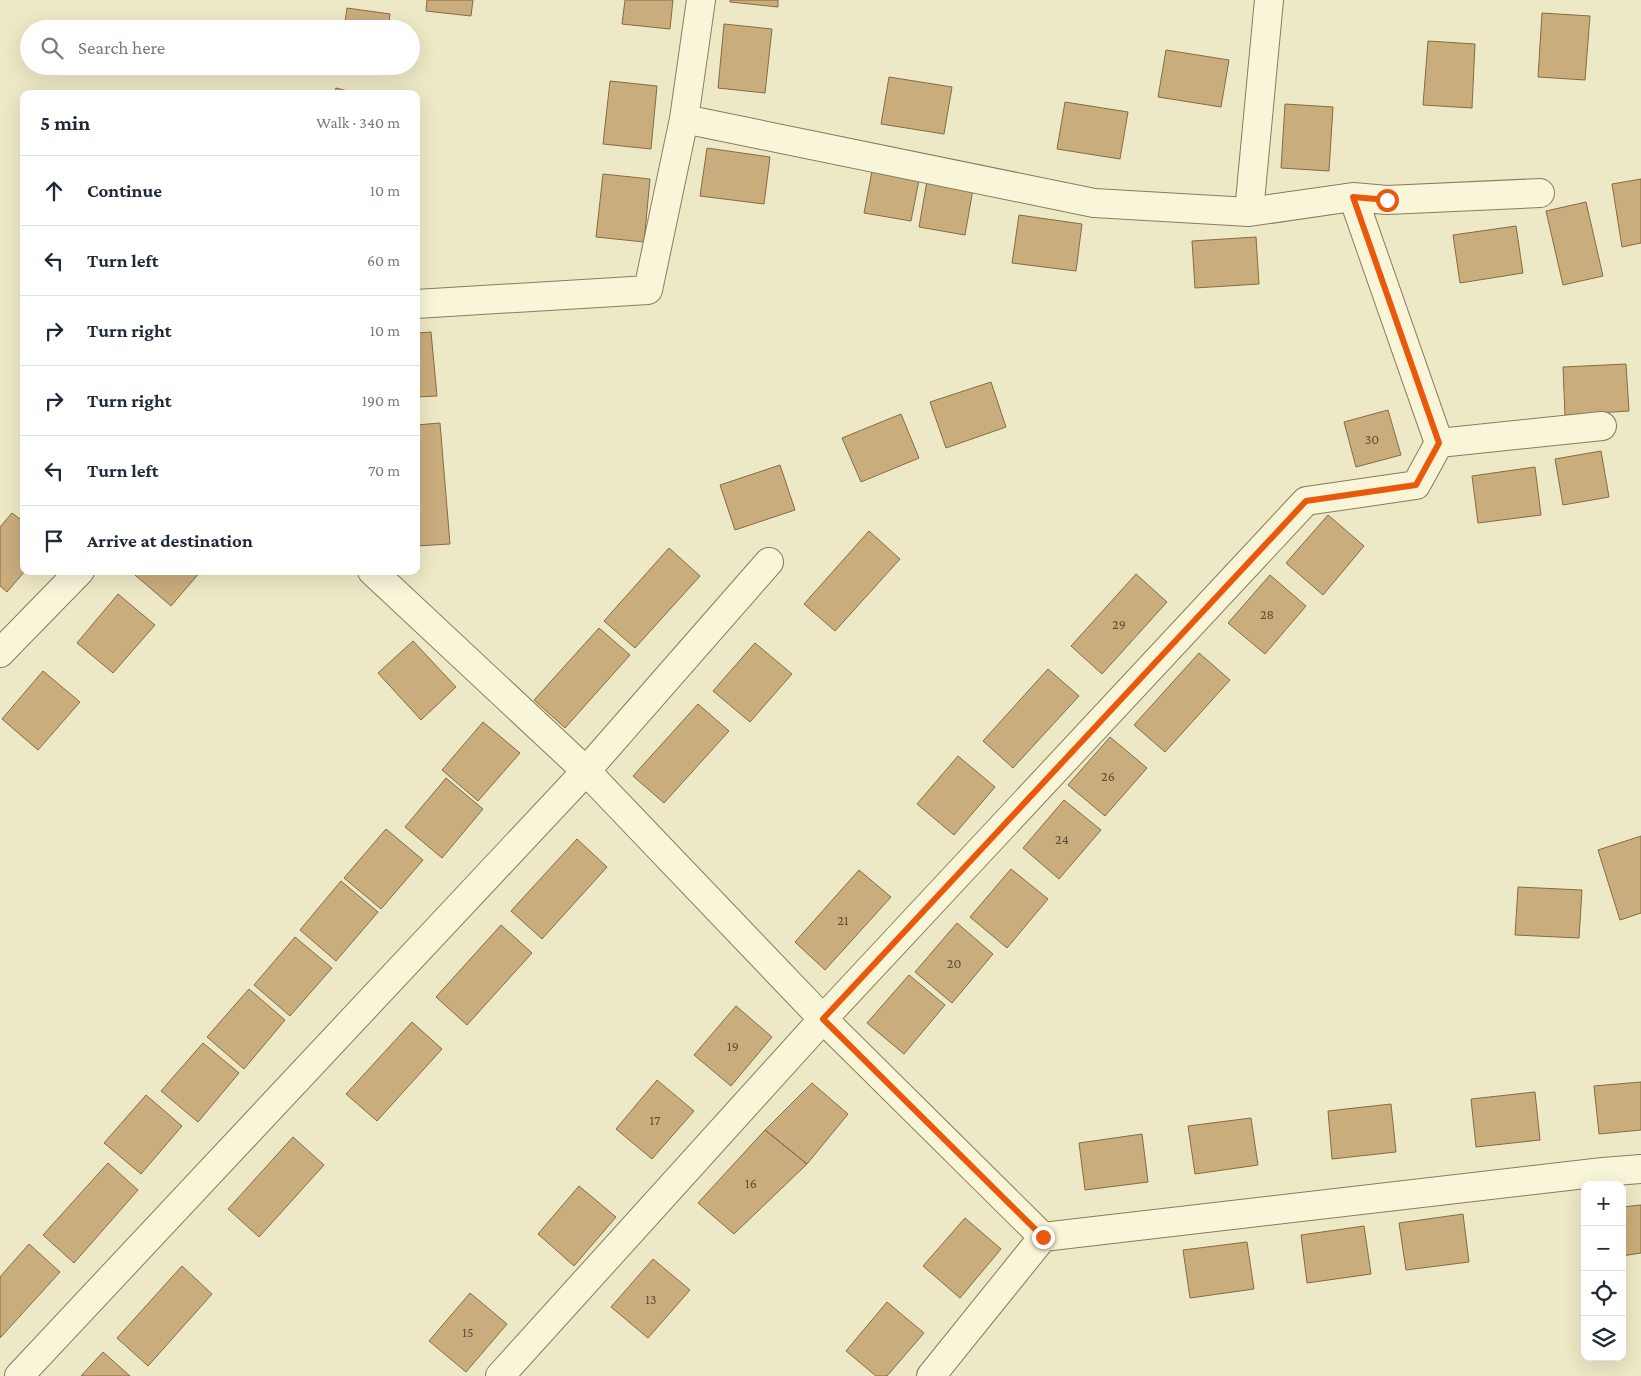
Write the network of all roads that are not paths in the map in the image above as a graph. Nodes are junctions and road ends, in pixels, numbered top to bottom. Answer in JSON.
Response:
{"nodes":[{"id":1,"x":701,"y":0,"type":"edge"},
{"id":2,"x":1269,"y":0,"type":"edge"},
{"id":3,"x":684,"y":118,"type":"junction"},
{"id":4,"x":1540,"y":193,"type":"dead end"},
{"id":5,"x":1353,"y":197,"type":"junction"},
{"id":6,"x":1249,"y":212,"type":"junction"},
{"id":7,"x":420,"y":304,"type":"edge"},
{"id":8,"x":1602,"y":426,"type":"dead end"},
{"id":9,"x":1439,"y":443,"type":"junction"},
{"id":10,"x":769,"y":562,"type":"dead end"},
{"id":11,"x":76,"y":575,"type":"edge"},
{"id":12,"x":376,"y":575,"type":"edge"},
{"id":13,"x":0,"y":653,"type":"edge"},
{"id":14,"x":586,"y":771,"type":"junction"},
{"id":15,"x":823,"y":1019,"type":"junction"},
{"id":16,"x":1641,"y":1169,"type":"edge"},
{"id":17,"x":1043,"y":1237,"type":"junction"},
{"id":18,"x":19,"y":1376,"type":"edge"},
{"id":19,"x":500,"y":1376,"type":"edge"},
{"id":20,"x":931,"y":1376,"type":"edge"}],
"edges":[{"from":1,"to":3,"type":"street"},
{"from":2,"to":6,"type":"street"},
{"from":3,"to":6,"type":"street"},
{"from":3,"to":7,"type":"street"},
{"from":4,"to":5,"type":"street"},
{"from":5,"to":6,"type":"street"},
{"from":5,"to":9,"type":"street"},
{"from":8,"to":9,"type":"street"},
{"from":9,"to":15,"type":"street"},
{"from":10,"to":14,"type":"street"},
{"from":11,"to":13,"type":"street"},
{"from":12,"to":14,"type":"street"},
{"from":14,"to":15,"type":"street"},
{"from":14,"to":18,"type":"street"},
{"from":15,"to":17,"type":"street"},
{"from":15,"to":19,"type":"street"},
{"from":16,"to":17,"type":"street"},
{"from":17,"to":20,"type":"street"}]}
